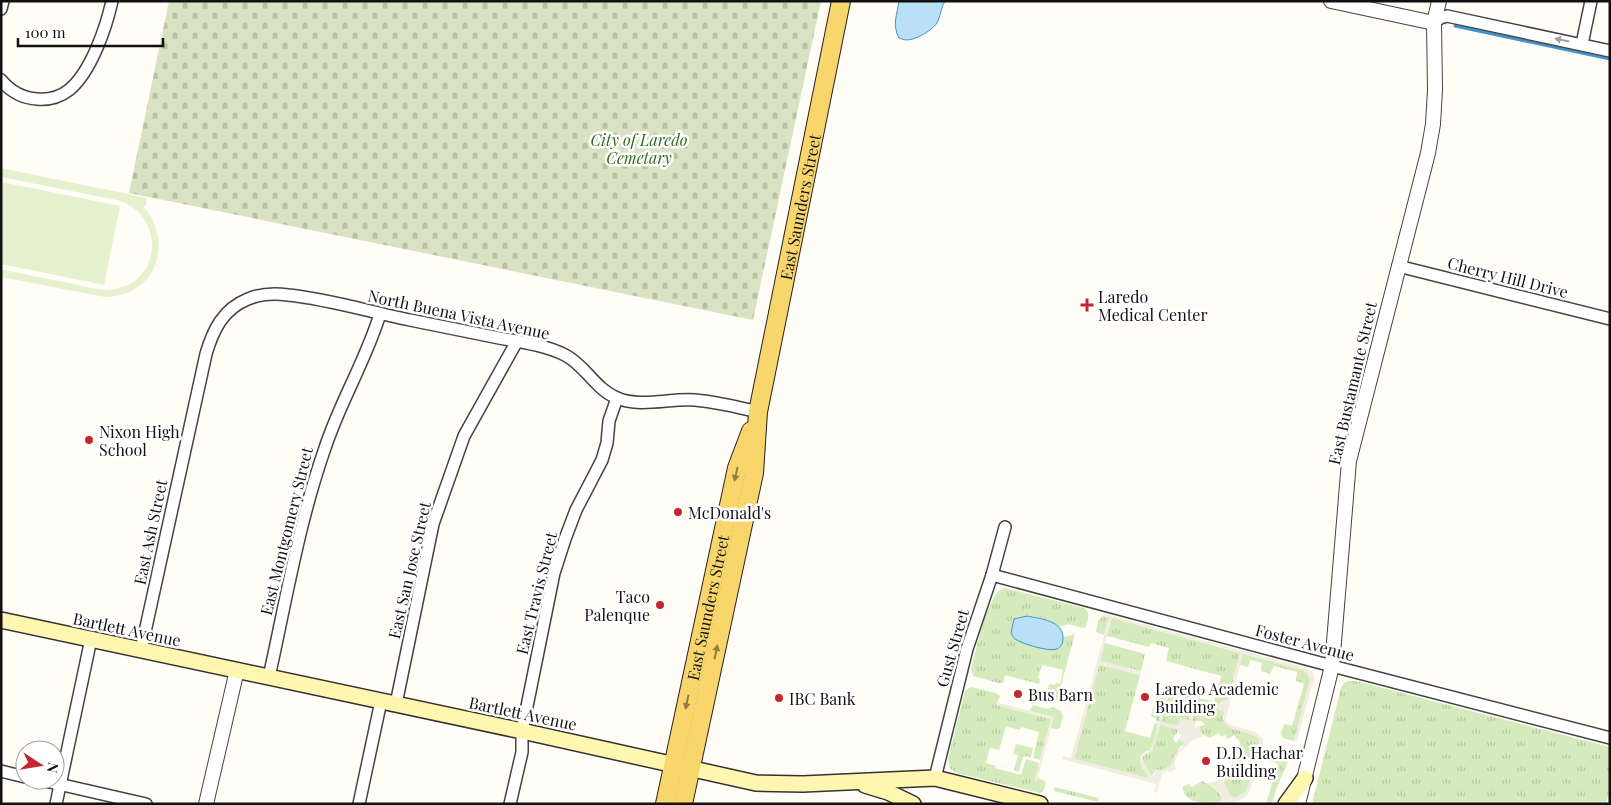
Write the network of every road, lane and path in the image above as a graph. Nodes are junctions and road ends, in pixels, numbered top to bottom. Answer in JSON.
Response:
{"nodes":[{"id":1,"x":3,"y":1,"type":"edge"},
{"id":2,"x":112,"y":1,"type":"edge"},
{"id":3,"x":841,"y":1,"type":"edge"},
{"id":4,"x":1331,"y":1,"type":"edge"},
{"id":5,"x":1439,"y":1,"type":"edge"},
{"id":6,"x":1591,"y":1,"type":"edge"},
{"id":7,"x":1,"y":10,"type":"edge"},
{"id":8,"x":1434,"y":23,"type":"junction"},
{"id":9,"x":1582,"y":44,"type":"junction"},
{"id":10,"x":1610,"y":50,"type":"edge"},
{"id":11,"x":1,"y":80,"type":"edge"},
{"id":12,"x":1398,"y":266,"type":"junction"},
{"id":13,"x":380,"y":314,"type":"junction"},
{"id":14,"x":1610,"y":319,"type":"edge"},
{"id":15,"x":212,"y":333,"type":"joint"},
{"id":16,"x":517,"y":341,"type":"junction"},
{"id":17,"x":616,"y":398,"type":"junction"},
{"id":18,"x":758,"y":412,"type":"junction"},
{"id":19,"x":1005,"y":527,"type":"dead end"},
{"id":20,"x":992,"y":575,"type":"junction"},
{"id":21,"x":1,"y":620,"type":"edge"},
{"id":22,"x":92,"y":639,"type":"junction"},
{"id":23,"x":141,"y":650,"type":"junction"},
{"id":24,"x":1332,"y":666,"type":"junction"},
{"id":25,"x":238,"y":670,"type":"junction"},
{"id":26,"x":269,"y":677,"type":"junction"},
{"id":27,"x":388,"y":702,"type":"junction"},
{"id":28,"x":522,"y":730,"type":"junction"},
{"id":29,"x":1610,"y":738,"type":"edge"},
{"id":30,"x":65,"y":761,"type":"edge"},
{"id":31,"x":673,"y":764,"type":"junction"},
{"id":32,"x":691,"y":768,"type":"junction"},
{"id":33,"x":1,"y":772,"type":"edge"},
{"id":34,"x":15,"y":775,"type":"edge"},
{"id":35,"x":935,"y":778,"type":"junction"},
{"id":36,"x":1305,"y":778,"type":"junction"},
{"id":37,"x":857,"y":782,"type":"junction"},
{"id":38,"x":65,"y":785,"type":"edge"},
{"id":39,"x":59,"y":790,"type":"edge"},
{"id":40,"x":1300,"y":801,"type":"edge"},
{"id":41,"x":56,"y":804,"type":"edge"},
{"id":42,"x":146,"y":804,"type":"edge"},
{"id":43,"x":206,"y":804,"type":"edge"},
{"id":44,"x":359,"y":804,"type":"edge"},
{"id":45,"x":510,"y":804,"type":"edge"},
{"id":46,"x":665,"y":804,"type":"edge"},
{"id":47,"x":683,"y":804,"type":"edge"},
{"id":48,"x":913,"y":804,"type":"edge"},
{"id":49,"x":1040,"y":804,"type":"edge"},
{"id":50,"x":1286,"y":804,"type":"edge"}],
"edges":[{"from":1,"to":7,"type":"street"},
{"from":2,"to":11,"type":"street"},
{"from":3,"to":18,"type":"main road","name":"East Saunders Street"},
{"from":4,"to":8,"type":"street"},
{"from":5,"to":8,"type":"street","name":"East Bustamante Street"},
{"from":6,"to":9,"type":"street"},
{"from":9,"to":8,"type":"street","one_way":true},
{"from":8,"to":12,"type":"street","name":"East Bustamante Street"},
{"from":9,"to":10,"type":"street"},
{"from":12,"to":14,"type":"street","name":"Cherry Hill Drive"},
{"from":12,"to":24,"type":"street","name":"East Bustamante Street"},
{"from":13,"to":15,"type":"street","name":"North Buena Vista Avenue"},
{"from":13,"to":16,"type":"street","name":"North Buena Vista Avenue"},
{"from":13,"to":26,"type":"street","name":"East Montgomery Street"},
{"from":15,"to":23,"type":"street","name":"East Ash Street"},
{"from":16,"to":17,"type":"street","name":"North Buena Vista Avenue"},
{"from":16,"to":27,"type":"street","name":"East San Jose Street"},
{"from":17,"to":18,"type":"street"},
{"from":17,"to":28,"type":"street","name":"East Travis Street"},
{"from":18,"to":31,"type":"main road","name":"East Saunders Street","one_way":true},
{"from":32,"to":18,"type":"main road","name":"East Saunders Street","one_way":true},
{"from":19,"to":20,"type":"street","name":"Gust Street"},
{"from":20,"to":24,"type":"street","name":"Foster Avenue"},
{"from":20,"to":35,"type":"street","name":"Gust Street"},
{"from":21,"to":22,"type":"main road","name":"Bartlett Avenue"},
{"from":22,"to":23,"type":"main road","name":"Bartlett Avenue"},
{"from":22,"to":30,"type":"street"},
{"from":23,"to":25,"type":"main road","name":"Bartlett Avenue"},
{"from":24,"to":29,"type":"street","name":"Foster Avenue"},
{"from":24,"to":36,"type":"street","name":"East Bustamante Street"},
{"from":25,"to":26,"type":"main road","name":"Bartlett Avenue"},
{"from":25,"to":43,"type":"street"},
{"from":26,"to":27,"type":"main road","name":"Bartlett Avenue"},
{"from":27,"to":28,"type":"main road","name":"Bartlett Avenue"},
{"from":27,"to":44,"type":"street","name":"East San Jose Street"},
{"from":28,"to":31,"type":"main road","name":"Bartlett Avenue"},
{"from":28,"to":45,"type":"street","name":"East Travis Street"},
{"from":31,"to":32,"type":"main road","name":"Bartlett Avenue"},
{"from":31,"to":46,"type":"main road","name":"East Saunders Street"},
{"from":32,"to":37,"type":"main road","name":"Bartlett Avenue"},
{"from":32,"to":47,"type":"main road","name":"East Saunders Street"},
{"from":33,"to":34,"type":"street"},
{"from":35,"to":37,"type":"main road","name":"Bartlett Avenue"},
{"from":35,"to":49,"type":"main road","name":"Bartlett Avenue"},
{"from":36,"to":40,"type":"street","name":"East Bustamante Street"},
{"from":36,"to":50,"type":"main road"},
{"from":37,"to":48,"type":"main road"},
{"from":38,"to":42,"type":"street"},
{"from":39,"to":41,"type":"street"}]}
